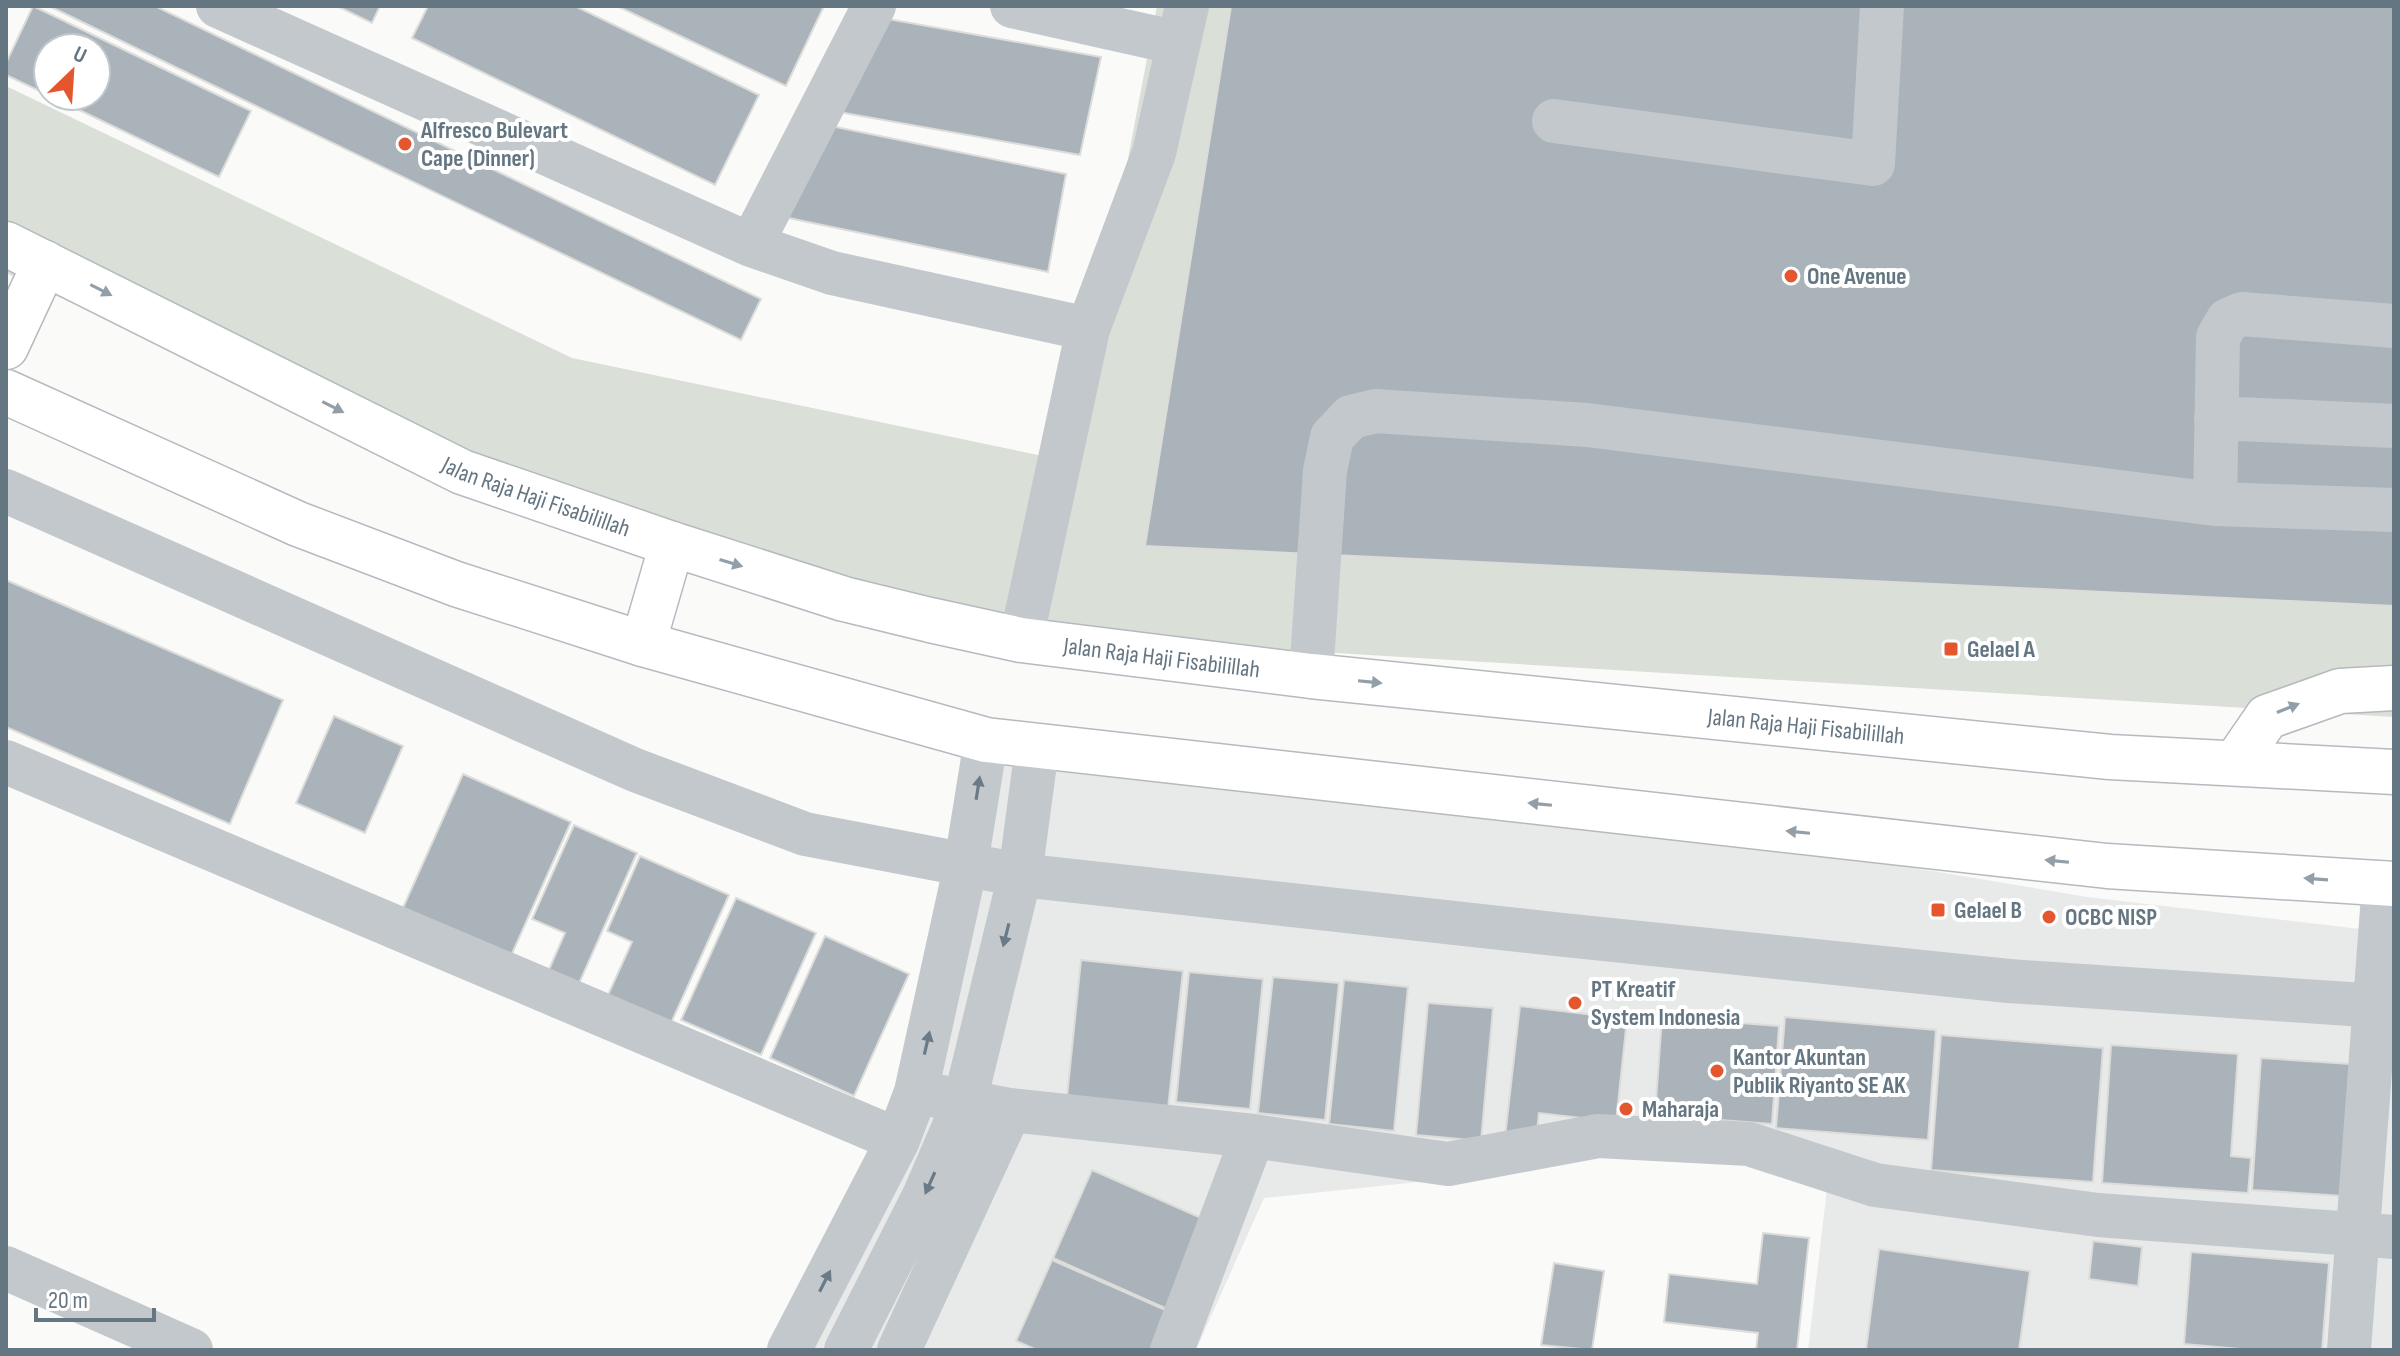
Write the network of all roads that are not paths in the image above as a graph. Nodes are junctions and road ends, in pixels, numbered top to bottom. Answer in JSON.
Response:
{"nodes":[{"id":1,"x":218,"y":6,"type":"edge"},
{"id":2,"x":874,"y":6,"type":"edge"},
{"id":3,"x":1012,"y":6,"type":"edge"},
{"id":4,"x":1882,"y":6,"type":"edge"},
{"id":5,"x":1182,"y":24,"type":"edge"},
{"id":6,"x":1554,"y":121,"type":"dead end"},
{"id":7,"x":6,"y":244,"type":"edge"},
{"id":8,"x":751,"y":245,"type":"junction"},
{"id":9,"x":45,"y":263,"type":"junction"},
{"id":10,"x":2394,"y":326,"type":"edge"},
{"id":11,"x":1088,"y":329,"type":"junction"},
{"id":12,"x":6,"y":347,"type":"edge"},
{"id":13,"x":6,"y":392,"type":"edge"},
{"id":14,"x":2216,"y":418,"type":"junction"},
{"id":15,"x":2394,"y":426,"type":"edge"},
{"id":16,"x":6,"y":491,"type":"edge"},
{"id":17,"x":2215,"y":504,"type":"junction"},
{"id":18,"x":2394,"y":510,"type":"edge"},
{"id":19,"x":672,"y":544,"type":"junction"},
{"id":20,"x":1021,"y":640,"type":"junction"},
{"id":21,"x":643,"y":644,"type":"junction"},
{"id":22,"x":1311,"y":676,"type":"junction"},
{"id":23,"x":2394,"y":688,"type":"edge"},
{"id":24,"x":986,"y":740,"type":"junction"},
{"id":25,"x":1037,"y":748,"type":"junction"},
{"id":26,"x":6,"y":762,"type":"edge"},
{"id":27,"x":2236,"y":762,"type":"junction"},
{"id":28,"x":2394,"y":772,"type":"edge"},
{"id":29,"x":966,"y":864,"type":"junction"},
{"id":30,"x":1020,"y":875,"type":"junction"},
{"id":31,"x":2389,"y":884,"type":"edge"},
{"id":32,"x":2386,"y":1007,"type":"edge"},
{"id":33,"x":916,"y":1092,"type":"junction"},
{"id":34,"x":965,"y":1101,"type":"junction"},
{"id":35,"x":1010,"y":1110,"type":"junction"},
{"id":36,"x":1253,"y":1136,"type":"junction"},
{"id":37,"x":898,"y":1140,"type":"junction"},
{"id":38,"x":2377,"y":1236,"type":"edge"},
{"id":39,"x":6,"y":1268,"type":"edge"},
{"id":40,"x":191,"y":1350,"type":"edge"},
{"id":41,"x":789,"y":1350,"type":"edge"},
{"id":42,"x":846,"y":1350,"type":"edge"},
{"id":43,"x":899,"y":1350,"type":"edge"},
{"id":44,"x":1172,"y":1350,"type":"edge"},
{"id":45,"x":2349,"y":1350,"type":"edge"}],
"edges":[{"from":1,"to":8,"type":"street"},
{"from":2,"to":8,"type":"street"},
{"from":3,"to":5,"type":"street"},
{"from":4,"to":6,"type":"street"},
{"from":5,"to":11,"type":"street"},
{"from":7,"to":9,"type":"main road","name":"Jalan Raja Haji Fisabilillah"},
{"from":8,"to":11,"type":"street"},
{"from":9,"to":12,"type":"main road"},
{"from":9,"to":19,"type":"main road","name":"Jalan Raja Haji Fisabilillah","one_way":true},
{"from":10,"to":14,"type":"street"},
{"from":11,"to":20,"type":"street"},
{"from":13,"to":21,"type":"main road"},
{"from":14,"to":15,"type":"street"},
{"from":14,"to":17,"type":"street"},
{"from":16,"to":29,"type":"street"},
{"from":17,"to":18,"type":"street"},
{"from":17,"to":22,"type":"street"},
{"from":19,"to":20,"type":"main road","name":"Jalan Raja Haji Fisabilillah","one_way":true},
{"from":19,"to":21,"type":"main road"},
{"from":20,"to":22,"type":"main road","name":"Jalan Raja Haji Fisabilillah"},
{"from":21,"to":24,"type":"main road"},
{"from":22,"to":27,"type":"main road","name":"Jalan Raja Haji Fisabilillah","one_way":true},
{"from":27,"to":23,"type":"main road","one_way":true},
{"from":24,"to":25,"type":"main road"},
{"from":29,"to":24,"type":"street","one_way":true},
{"from":25,"to":30,"type":"street"},
{"from":31,"to":25,"type":"main road","one_way":true},
{"from":26,"to":37,"type":"street"},
{"from":27,"to":28,"type":"main road","name":"Jalan Raja Haji Fisabilillah"},
{"from":29,"to":30,"type":"street"},
{"from":33,"to":29,"type":"street","one_way":true},
{"from":30,"to":32,"type":"street"},
{"from":30,"to":34,"type":"street","one_way":true},
{"from":31,"to":32,"type":"street"},
{"from":32,"to":38,"type":"street"},
{"from":33,"to":34,"type":"street"},
{"from":33,"to":37,"type":"street"},
{"from":34,"to":35,"type":"street"},
{"from":34,"to":42,"type":"street","one_way":true},
{"from":35,"to":36,"type":"street"},
{"from":35,"to":43,"type":"street"},
{"from":36,"to":38,"type":"street"},
{"from":36,"to":44,"type":"street"},
{"from":41,"to":37,"type":"street","one_way":true},
{"from":38,"to":45,"type":"street"},
{"from":39,"to":40,"type":"street"}]}
